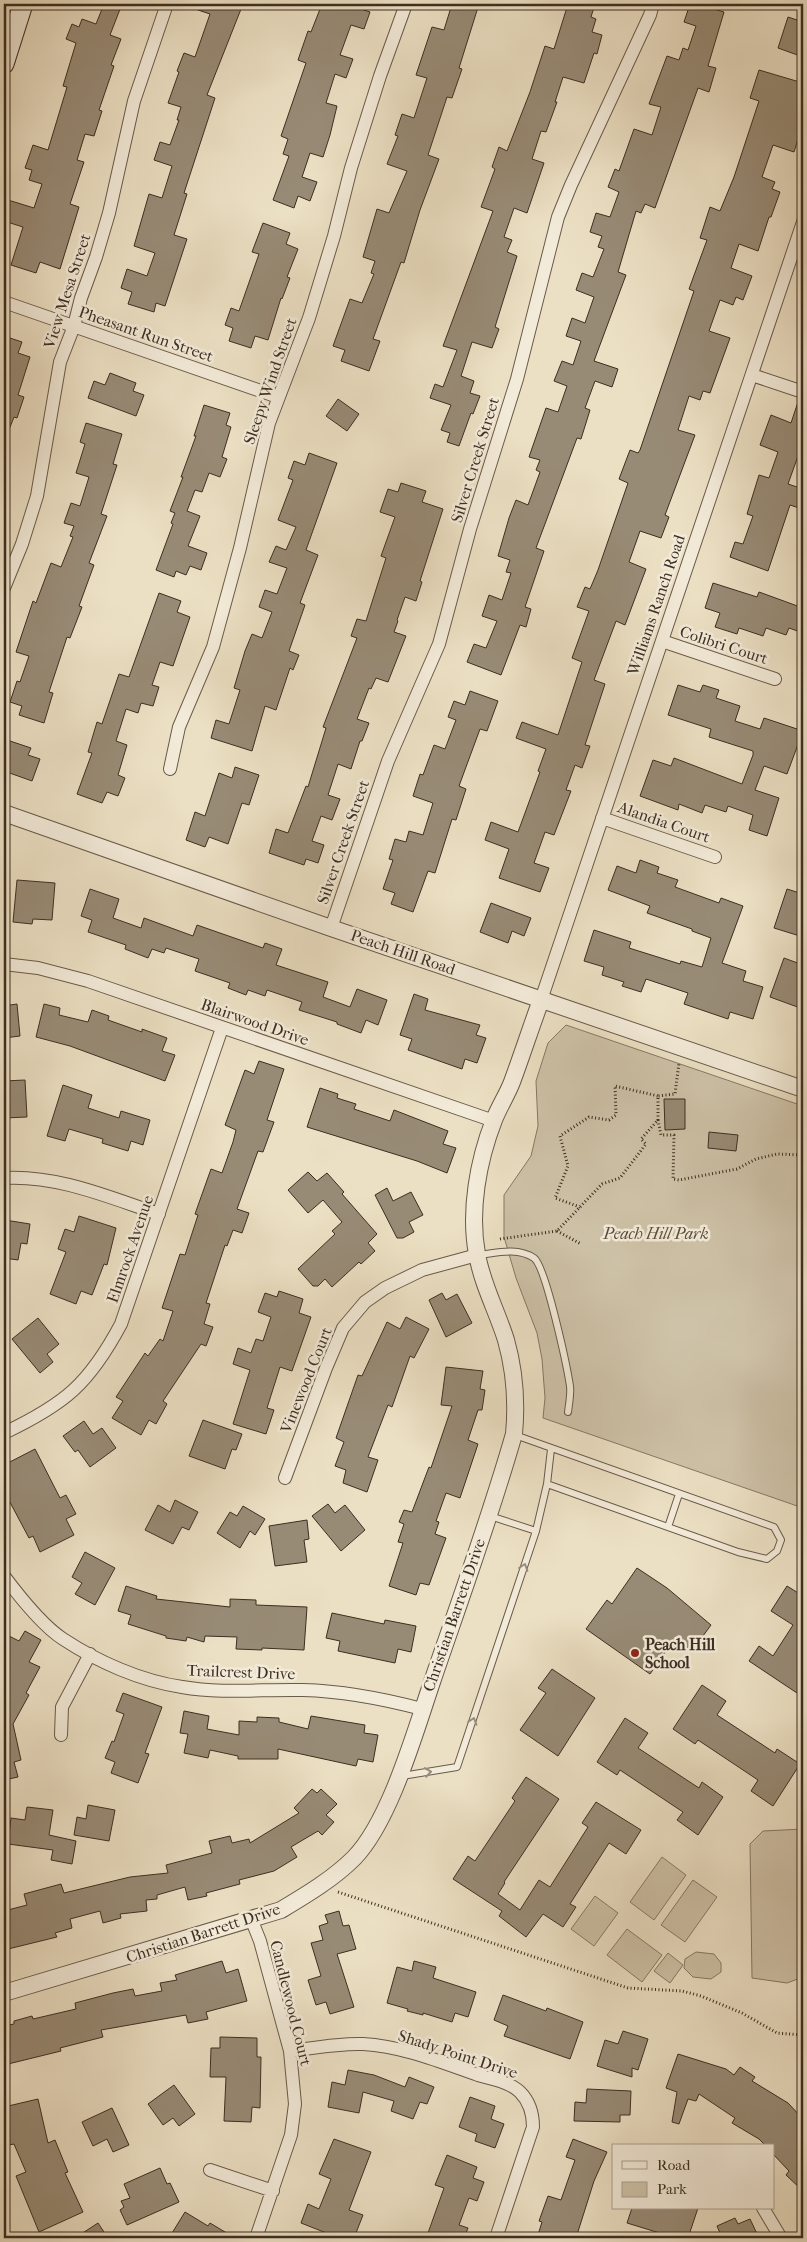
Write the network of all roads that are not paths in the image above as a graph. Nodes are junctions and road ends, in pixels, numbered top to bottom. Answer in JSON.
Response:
{"nodes":[{"id":1,"x":23,"y":4,"type":"edge"},
{"id":2,"x":167,"y":4,"type":"edge"},
{"id":3,"x":406,"y":4,"type":"edge"},
{"id":4,"x":653,"y":4,"type":"edge"},
{"id":5,"x":4,"y":64,"type":"edge"},
{"id":6,"x":803,"y":222,"type":"edge"},
{"id":7,"x":4,"y":302,"type":"edge"},
{"id":8,"x":74,"y":326,"type":"junction"},
{"id":9,"x":752,"y":375,"type":"junction"},
{"id":10,"x":803,"y":392,"type":"edge"},
{"id":11,"x":278,"y":397,"type":"junction"},
{"id":12,"x":4,"y":588,"type":"edge"},
{"id":13,"x":662,"y":641,"type":"junction"},
{"id":14,"x":775,"y":679,"type":"dead end"},
{"id":15,"x":170,"y":769,"type":"dead end"},
{"id":16,"x":4,"y":813,"type":"edge"},
{"id":17,"x":602,"y":818,"type":"junction"},
{"id":18,"x":715,"y":857,"type":"dead end"},
{"id":19,"x":331,"y":928,"type":"junction"},
{"id":20,"x":4,"y":964,"type":"edge"},
{"id":21,"x":541,"y":1000,"type":"junction"},
{"id":22,"x":222,"y":1028,"type":"junction"},
{"id":23,"x":803,"y":1089,"type":"edge"},
{"id":24,"x":494,"y":1120,"type":"junction"},
{"id":25,"x":4,"y":1178,"type":"edge"},
{"id":26,"x":159,"y":1214,"type":"junction"},
{"id":27,"x":477,"y":1255,"type":"junction"},
{"id":28,"x":568,"y":1412,"type":"dead end"},
{"id":29,"x":4,"y":1433,"type":"edge"},
{"id":30,"x":514,"y":1434,"type":"junction"},
{"id":31,"x":550,"y":1449,"type":"junction"},
{"id":32,"x":285,"y":1478,"type":"dead end"},
{"id":33,"x":547,"y":1484,"type":"junction"},
{"id":34,"x":679,"y":1494,"type":"junction"},
{"id":35,"x":488,"y":1515,"type":"junction"},
{"id":36,"x":668,"y":1527,"type":"junction"},
{"id":37,"x":536,"y":1531,"type":"junction"},
{"id":38,"x":4,"y":1576,"type":"edge"},
{"id":39,"x":90,"y":1654,"type":"junction"},
{"id":40,"x":422,"y":1710,"type":"junction"},
{"id":41,"x":61,"y":1735,"type":"dead end"},
{"id":42,"x":398,"y":1777,"type":"junction"},
{"id":43,"x":252,"y":1921,"type":"junction"},
{"id":44,"x":4,"y":1993,"type":"edge"},
{"id":45,"x":290,"y":2051,"type":"junction"},
{"id":46,"x":210,"y":2170,"type":"dead end"},
{"id":47,"x":273,"y":2191,"type":"junction"},
{"id":48,"x":764,"y":2210,"type":"edge"},
{"id":49,"x":256,"y":2238,"type":"edge"},
{"id":50,"x":496,"y":2238,"type":"edge"},
{"id":51,"x":781,"y":2238,"type":"edge"}],
"edges":[{"from":1,"to":5,"type":"main road"},
{"from":2,"to":8,"type":"street","name":"View Mesa Street"},
{"from":3,"to":11,"type":"street","name":"Sleepy Wind Street"},
{"from":4,"to":19,"type":"street","name":"Silver Creek Street"},
{"from":6,"to":9,"type":"street","name":"Williams Ranch Road"},
{"from":7,"to":8,"type":"street","name":"Pheasant Run Street"},
{"from":8,"to":11,"type":"street","name":"Pheasant Run Street"},
{"from":8,"to":12,"type":"street","name":"View Mesa Street"},
{"from":9,"to":10,"type":"street"},
{"from":9,"to":13,"type":"street","name":"Williams Ranch Road"},
{"from":11,"to":15,"type":"street","name":"Sleepy Wind Street"},
{"from":13,"to":14,"type":"street","name":"Colibri Court"},
{"from":13,"to":17,"type":"street","name":"Williams Ranch Road"},
{"from":16,"to":19,"type":"street","name":"Peach Hill Road"},
{"from":17,"to":18,"type":"street","name":"Alandia Court"},
{"from":17,"to":21,"type":"street","name":"Williams Ranch Road"},
{"from":19,"to":21,"type":"street","name":"Peach Hill Road"},
{"from":20,"to":22,"type":"street","name":"Blairwood Drive"},
{"from":21,"to":23,"type":"street","name":"Peach Hill Road"},
{"from":21,"to":24,"type":"street","name":"Christian Barrett Drive"},
{"from":22,"to":24,"type":"street","name":"Blairwood Drive"},
{"from":22,"to":26,"type":"street","name":"Elmrock Avenue"},
{"from":24,"to":27,"type":"street","name":"Christian Barrett Drive"},
{"from":25,"to":26,"type":"street"},
{"from":26,"to":29,"type":"street","name":"Elmrock Avenue"},
{"from":27,"to":28,"type":"lane"},
{"from":27,"to":30,"type":"street","name":"Christian Barrett Drive"},
{"from":27,"to":32,"type":"street","name":"Vinewood Court"},
{"from":30,"to":31,"type":"lane"},
{"from":30,"to":35,"type":"street","name":"Christian Barrett Drive"},
{"from":31,"to":33,"type":"lane"},
{"from":31,"to":34,"type":"lane"},
{"from":33,"to":36,"type":"lane"},
{"from":33,"to":37,"type":"lane"},
{"from":34,"to":36,"type":"lane"},
{"from":34,"to":36,"type":"lane"},
{"from":35,"to":37,"type":"lane"},
{"from":35,"to":40,"type":"street","name":"Christian Barrett Drive"},
{"from":42,"to":37,"type":"lane","one_way":true},
{"from":38,"to":39,"type":"street","name":"Trailcrest Drive"},
{"from":39,"to":40,"type":"street","name":"Trailcrest Drive"},
{"from":39,"to":41,"type":"street"},
{"from":40,"to":42,"type":"street","name":"Christian Barrett Drive"},
{"from":42,"to":43,"type":"street","name":"Christian Barrett Drive"},
{"from":43,"to":44,"type":"street","name":"Christian Barrett Drive"},
{"from":43,"to":45,"type":"street","name":"Candlewood Court"},
{"from":45,"to":47,"type":"street","name":"Candlewood Court"},
{"from":45,"to":50,"type":"street","name":"Shady Point Drive"},
{"from":46,"to":47,"type":"street"},
{"from":47,"to":49,"type":"street","name":"Candlewood Court"},
{"from":48,"to":51,"type":"street"}]}
